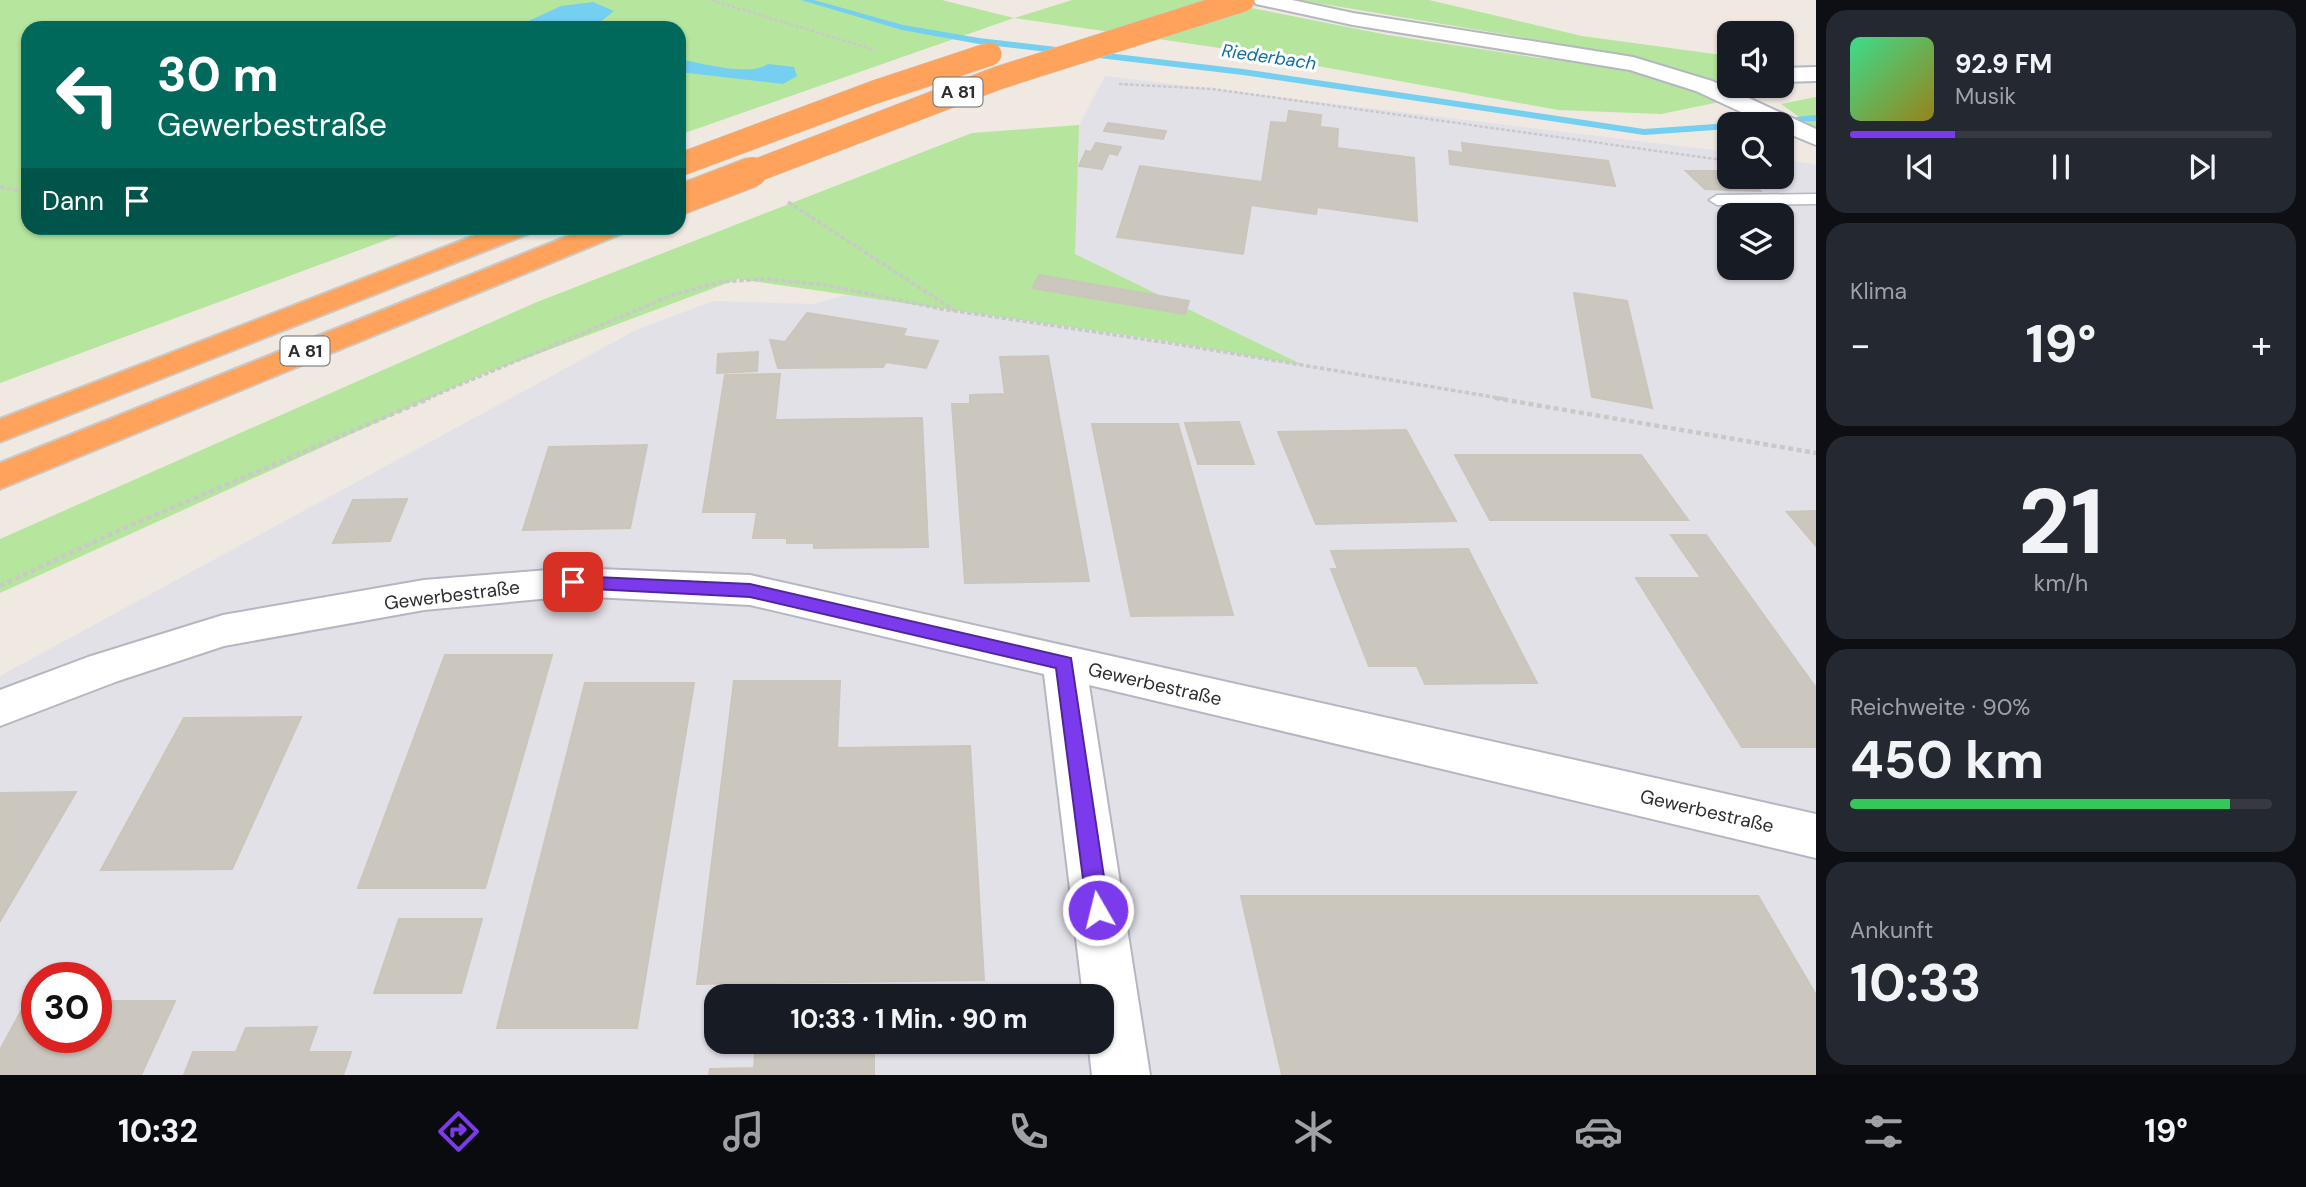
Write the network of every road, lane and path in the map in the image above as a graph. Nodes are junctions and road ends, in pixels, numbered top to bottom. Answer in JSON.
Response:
{"nodes":[{"id":1,"x":1243,"y":0,"type":"edge"},
{"id":2,"x":1263,"y":0,"type":"edge"},
{"id":3,"x":1017,"y":46,"type":"dead end"},
{"id":4,"x":1816,"y":74,"type":"edge"},
{"id":5,"x":1794,"y":75,"type":"edge"},
{"id":6,"x":1717,"y":83,"type":"edge"},
{"id":7,"x":1108,"y":84,"type":"dead end"},
{"id":8,"x":1704,"y":86,"type":"junction"},
{"id":9,"x":1808,"y":135,"type":"edge"},
{"id":10,"x":1717,"y":159,"type":"edge"},
{"id":11,"x":686,"y":162,"type":"edge"},
{"id":12,"x":0,"y":187,"type":"edge"},
{"id":13,"x":21,"y":191,"type":"edge"},
{"id":14,"x":686,"y":197,"type":"edge"},
{"id":15,"x":1816,"y":199,"type":"edge"},
{"id":16,"x":1717,"y":200,"type":"dead end"},
{"id":17,"x":787,"y":202,"type":"dead end"},
{"id":18,"x":500,"y":235,"type":"edge"},
{"id":19,"x":594,"y":235,"type":"edge"},
{"id":20,"x":958,"y":312,"type":"junction"},
{"id":21,"x":0,"y":431,"type":"edge"},
{"id":22,"x":1816,"y":453,"type":"edge"},
{"id":23,"x":0,"y":477,"type":"edge"},
{"id":24,"x":0,"y":586,"type":"edge"},
{"id":25,"x":1064,"y":663,"type":"junction"},
{"id":26,"x":0,"y":708,"type":"edge"},
{"id":27,"x":1816,"y":836,"type":"edge"},
{"id":28,"x":1121,"y":1075,"type":"edge"}],
"edges":[{"from":1,"to":14,"type":"highway","number":"A 81","bridge":true},
{"from":2,"to":8,"type":"street"},
{"from":3,"to":11,"type":"highway","number":"A 81","bridge":true},
{"from":4,"to":5,"type":"street"},
{"from":6,"to":8,"type":"street"},
{"from":7,"to":10,"type":"path"},
{"from":8,"to":9,"type":"street"},
{"from":12,"to":13,"type":"path"},
{"from":15,"to":16,"type":"lane"},
{"from":17,"to":20,"type":"path"},
{"from":18,"to":21,"type":"highway","number":"A 81"},
{"from":19,"to":23,"type":"highway","number":"A 81"},
{"from":20,"to":22,"type":"path"},
{"from":20,"to":24,"type":"path"},
{"from":25,"to":26,"type":"street","name":"Gewerbestraße"},
{"from":25,"to":27,"type":"street","name":"Gewerbestraße"},
{"from":25,"to":28,"type":"street"}]}
